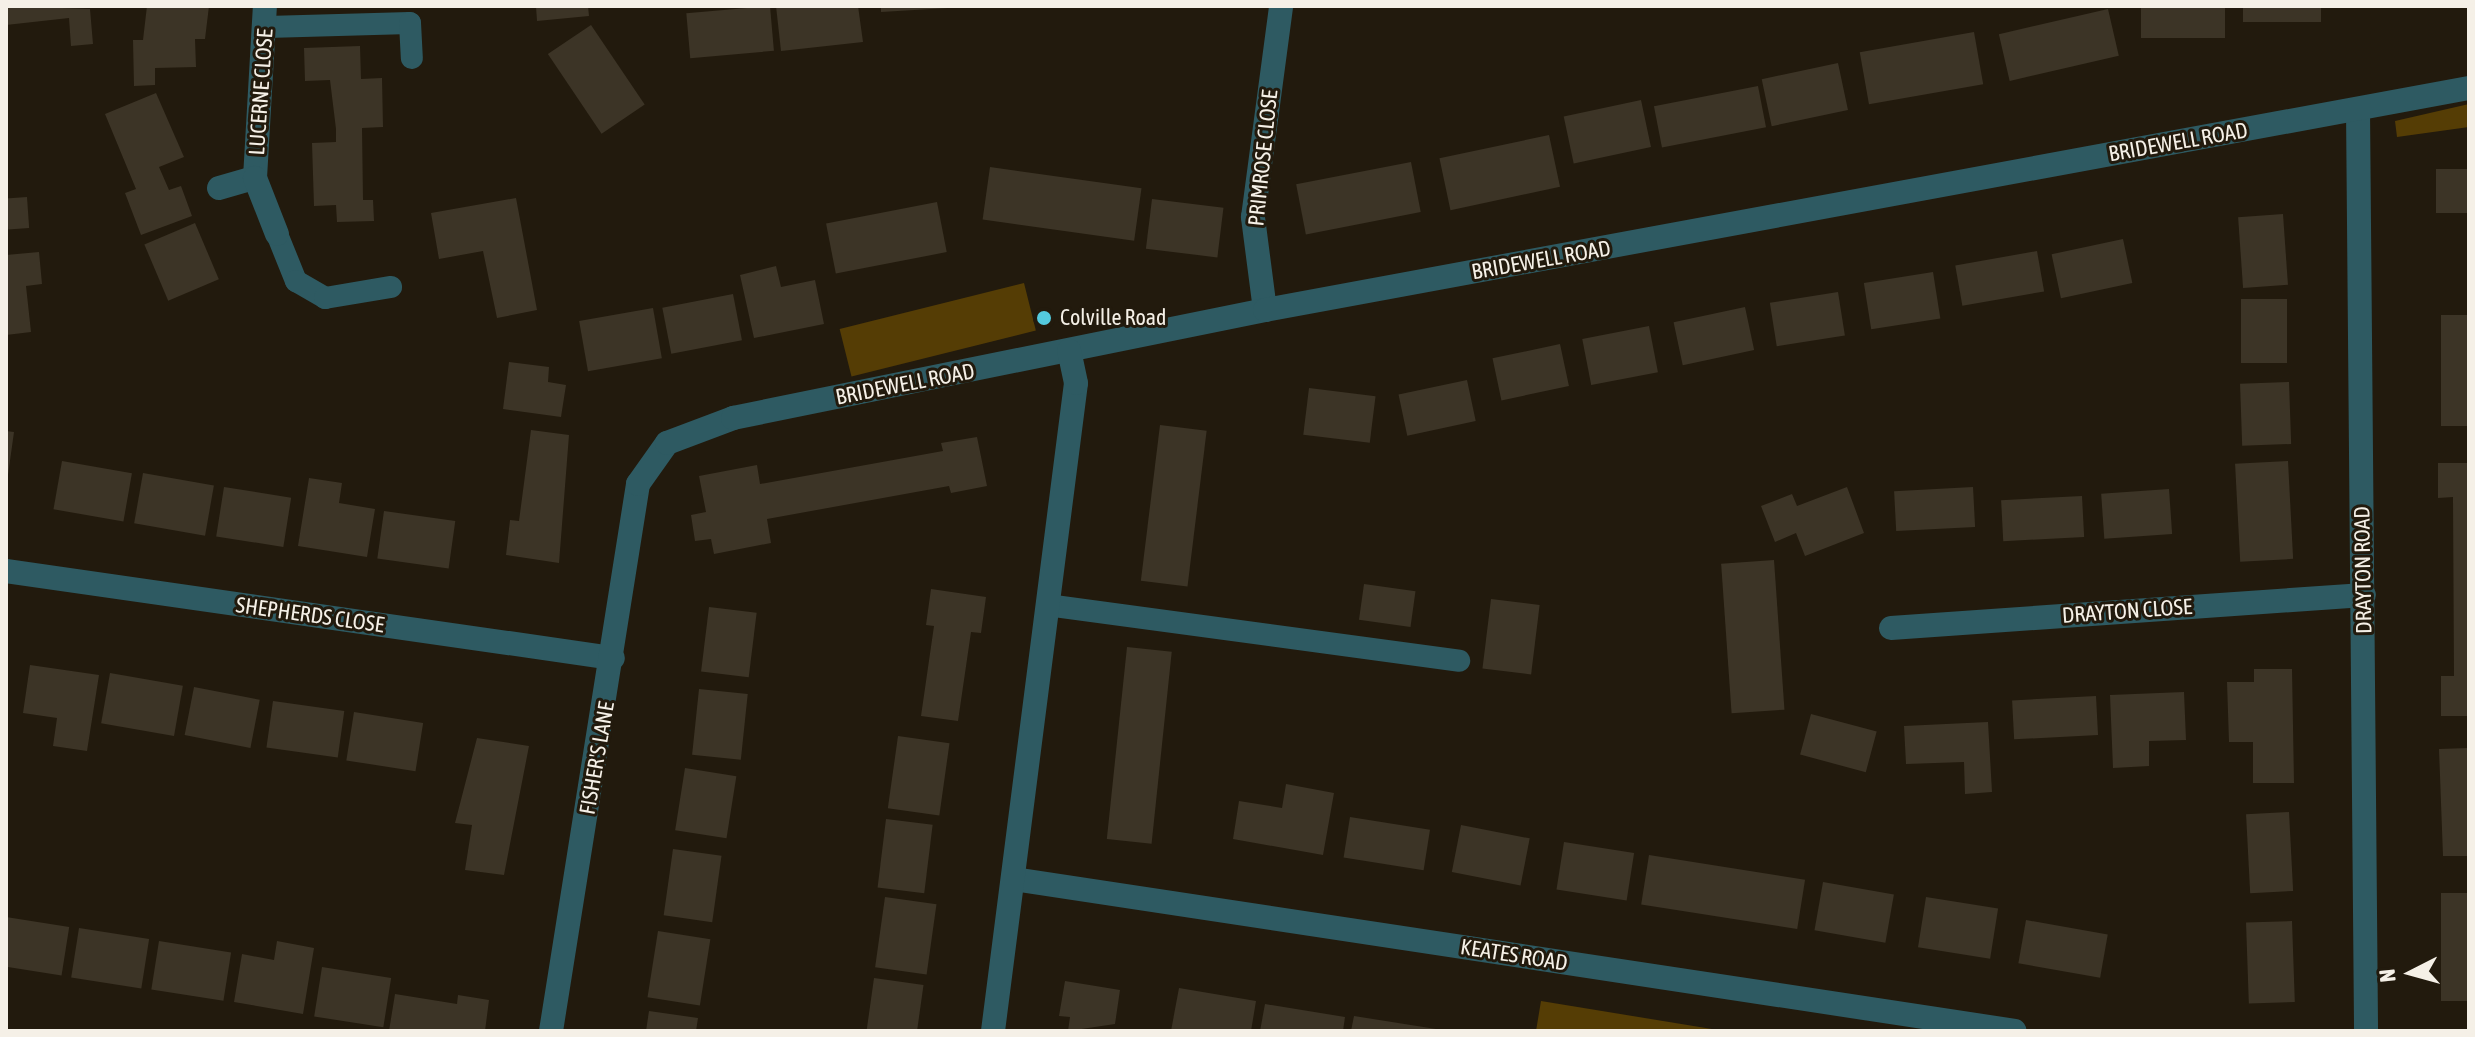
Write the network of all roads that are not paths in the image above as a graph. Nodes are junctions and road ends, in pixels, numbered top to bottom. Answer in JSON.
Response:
{"nodes":[{"id":1,"x":1281,"y":6,"type":"edge"},
{"id":2,"x":266,"y":17,"type":"edge"},
{"id":3,"x":412,"y":58,"type":"dead end"},
{"id":4,"x":2469,"y":88,"type":"edge"},
{"id":5,"x":2358,"y":109,"type":"junction"},
{"id":6,"x":255,"y":178,"type":"junction"},
{"id":7,"x":219,"y":188,"type":"dead end"},
{"id":8,"x":277,"y":234,"type":"joint"},
{"id":9,"x":391,"y":287,"type":"dead end"},
{"id":10,"x":1265,"y":310,"type":"junction"},
{"id":11,"x":1069,"y":351,"type":"junction"},
{"id":12,"x":638,"y":484,"type":"joint"},
{"id":13,"x":6,"y":571,"type":"edge"},
{"id":14,"x":2364,"y":595,"type":"junction"},
{"id":15,"x":1047,"y":605,"type":"junction"},
{"id":16,"x":1891,"y":628,"type":"dead end"},
{"id":17,"x":613,"y":658,"type":"junction"},
{"id":18,"x":1459,"y":661,"type":"dead end"},
{"id":19,"x":1014,"y":879,"type":"junction"},
{"id":20,"x":551,"y":1031,"type":"edge"},
{"id":21,"x":993,"y":1031,"type":"edge"},
{"id":22,"x":2015,"y":1031,"type":"edge"},
{"id":23,"x":2366,"y":1031,"type":"edge"}],
"edges":[{"from":1,"to":10,"type":"street","name":"PRIMROSE CLOSE"},
{"from":2,"to":3,"type":"lane"},
{"from":2,"to":6,"type":"street","name":"LUCERNE CLOSE"},
{"from":4,"to":5,"type":"street","name":"BRIDEWELL ROAD"},
{"from":5,"to":10,"type":"street","name":"BRIDEWELL ROAD"},
{"from":5,"to":14,"type":"street","name":"DRAYTON ROAD"},
{"from":6,"to":7,"type":"street","name":"LUCERNE CLOSE"},
{"from":6,"to":8,"type":"street","name":"LUCERNE CLOSE"},
{"from":8,"to":9,"type":"lane"},
{"from":10,"to":11,"type":"street","name":"BRIDEWELL ROAD"},
{"from":11,"to":12,"type":"street","name":"BRIDEWELL ROAD"},
{"from":11,"to":15,"type":"street"},
{"from":12,"to":17,"type":"street","name":"FISHER'S LANE"},
{"from":13,"to":17,"type":"street","name":"SHEPHERDS CLOSE"},
{"from":14,"to":16,"type":"street","name":"DRAYTON CLOSE"},
{"from":14,"to":23,"type":"street","name":"DRAYTON ROAD"},
{"from":15,"to":18,"type":"lane"},
{"from":15,"to":19,"type":"street"},
{"from":17,"to":20,"type":"street","name":"FISHER'S LANE"},
{"from":19,"to":21,"type":"street"},
{"from":19,"to":22,"type":"street","name":"KEATES ROAD"}]}
